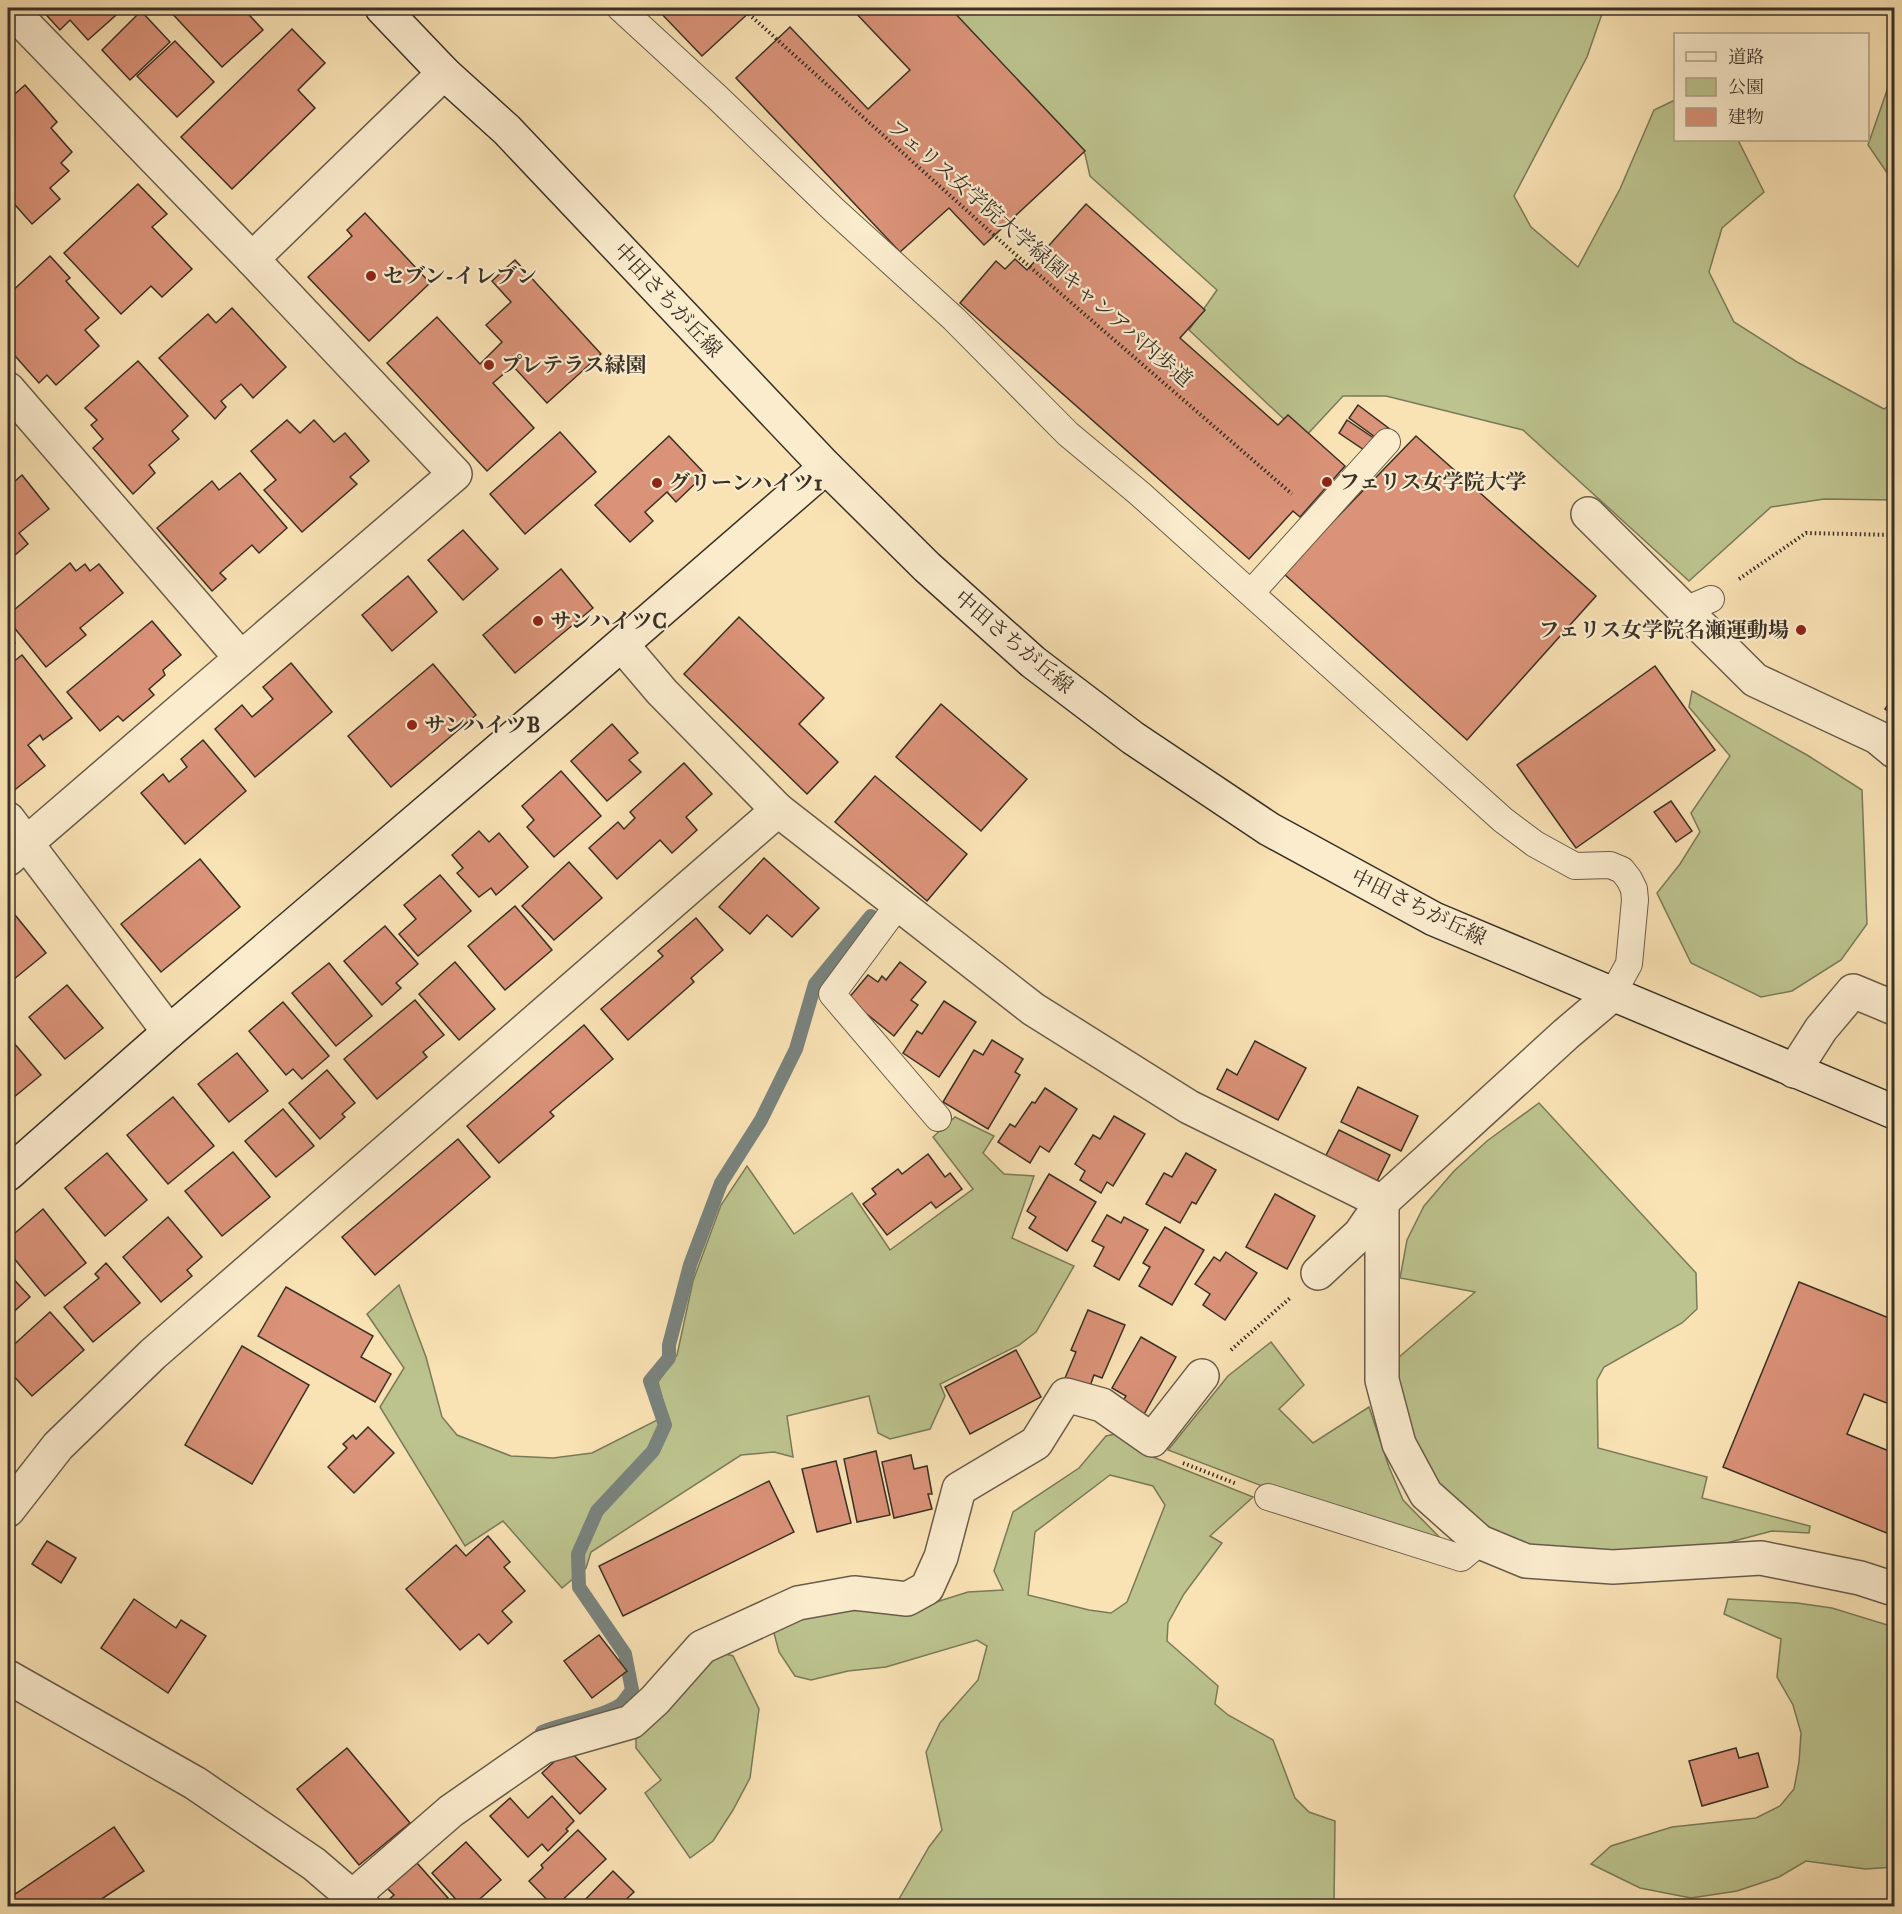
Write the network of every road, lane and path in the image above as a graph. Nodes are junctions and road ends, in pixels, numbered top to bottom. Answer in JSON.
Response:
{"nodes":[{"id":1,"x":9,"y":8,"type":"edge"},
{"id":2,"x":382,"y":8,"type":"edge"},
{"id":3,"x":620,"y":8,"type":"edge"},
{"id":4,"x":742,"y":8,"type":"edge"},
{"id":5,"x":444,"y":73,"type":"junction"},
{"id":6,"x":252,"y":259,"type":"junction"},
{"id":7,"x":8,"y":389,"type":"edge"},
{"id":8,"x":1387,"y":442,"type":"dead end"},
{"id":9,"x":826,"y":467,"type":"junction"},
{"id":10,"x":1588,"y":514,"type":"dead end"},
{"id":11,"x":1319,"y":518,"type":"junction"},
{"id":12,"x":1894,"y":535,"type":"edge"},
{"id":13,"x":1251,"y":593,"type":"junction"},
{"id":14,"x":1698,"y":604,"type":"junction"},
{"id":15,"x":622,"y":645,"type":"junction"},
{"id":16,"x":241,"y":658,"type":"junction"},
{"id":17,"x":1894,"y":751,"type":"edge"},
{"id":18,"x":778,"y":810,"type":"junction"},
{"id":19,"x":14,"y":840,"type":"edge"},
{"id":20,"x":898,"y":905,"type":"junction"},
{"id":21,"x":1612,"y":994,"type":"junction"},
{"id":22,"x":1894,"y":1008,"type":"edge"},
{"id":23,"x":169,"y":1032,"type":"junction"},
{"id":24,"x":1794,"y":1071,"type":"junction"},
{"id":25,"x":1894,"y":1112,"type":"edge"},
{"id":26,"x":938,"y":1118,"type":"dead end"},
{"id":27,"x":8,"y":1174,"type":"edge"},
{"id":28,"x":1382,"y":1202,"type":"junction"},
{"id":29,"x":1318,"y":1273,"type":"joint"},
{"id":30,"x":1202,"y":1376,"type":"joint"},
{"id":31,"x":1152,"y":1440,"type":"junction"},
{"id":32,"x":1268,"y":1497,"type":"joint"},
{"id":33,"x":8,"y":1509,"type":"edge"},
{"id":34,"x":1480,"y":1542,"type":"junction"},
{"id":35,"x":1894,"y":1589,"type":"edge"},
{"id":36,"x":8,"y":1677,"type":"edge"},
{"id":37,"x":357,"y":1902,"type":"edge"}],
"edges":[{"from":1,"to":6,"type":"street"},
{"from":2,"to":5,"type":"street","name":"中田さちが丘線"},
{"from":3,"to":13,"type":"lane"},
{"from":4,"to":11,"type":"path","name":"フェリス女学院大学緑園キャンアパ内歩道"},
{"from":5,"to":6,"type":"street"},
{"from":5,"to":9,"type":"street","name":"中田さちが丘線"},
{"from":6,"to":16,"type":"street"},
{"from":7,"to":16,"type":"street"},
{"from":8,"to":11,"type":"lane"},
{"from":9,"to":15,"type":"street"},
{"from":9,"to":21,"type":"street","name":"中田さちが丘線"},
{"from":10,"to":14,"type":"street"},
{"from":11,"to":13,"type":"lane"},
{"from":12,"to":14,"type":"path"},
{"from":13,"to":21,"type":"lane"},
{"from":14,"to":17,"type":"street"},
{"from":15,"to":18,"type":"street"},
{"from":15,"to":23,"type":"street"},
{"from":16,"to":19,"type":"street"},
{"from":18,"to":20,"type":"street"},
{"from":18,"to":33,"type":"street"},
{"from":19,"to":23,"type":"street"},
{"from":20,"to":26,"type":"lane"},
{"from":20,"to":28,"type":"street"},
{"from":21,"to":24,"type":"street","name":"中田さちが丘線"},
{"from":21,"to":28,"type":"street"},
{"from":22,"to":24,"type":"street"},
{"from":23,"to":27,"type":"street"},
{"from":24,"to":25,"type":"street","name":"中田さちが丘線"},
{"from":28,"to":29,"type":"street"},
{"from":28,"to":34,"type":"street"},
{"from":29,"to":30,"type":"path"},
{"from":30,"to":31,"type":"street"},
{"from":31,"to":32,"type":"path"},
{"from":31,"to":37,"type":"street"},
{"from":32,"to":34,"type":"lane"},
{"from":34,"to":35,"type":"street"},
{"from":36,"to":37,"type":"street"}]}
